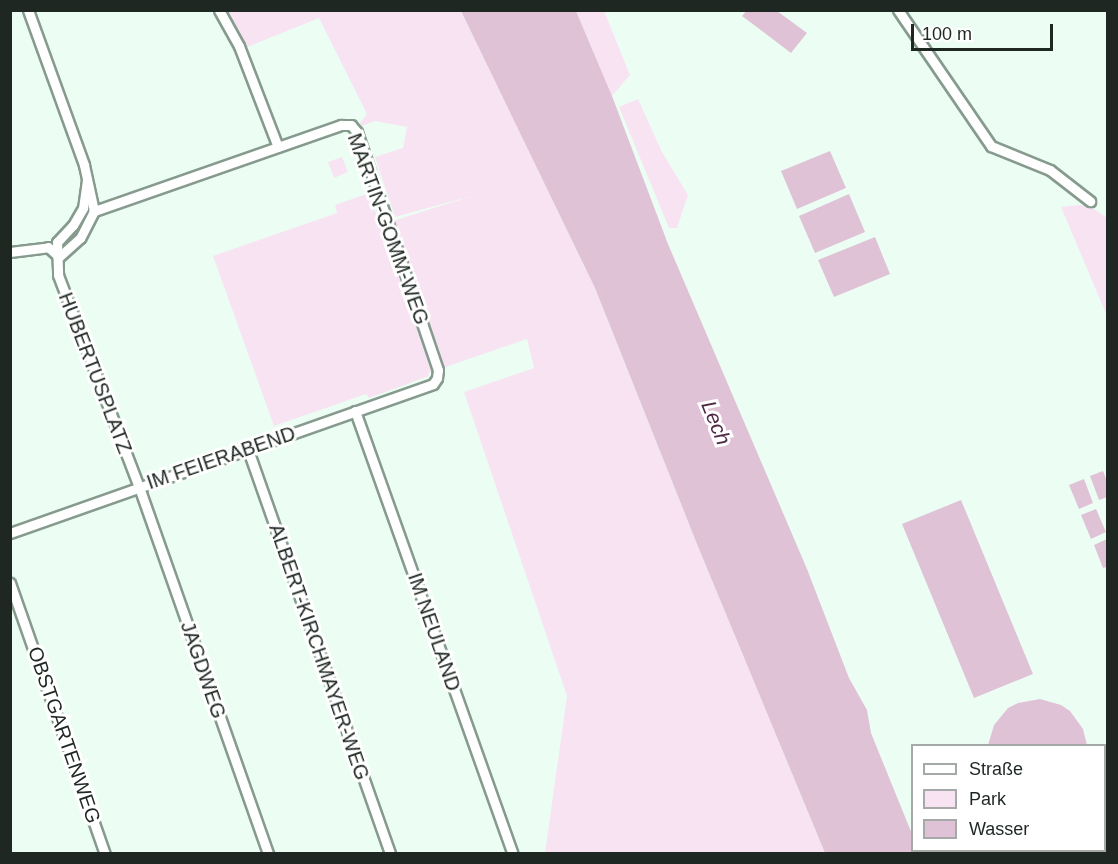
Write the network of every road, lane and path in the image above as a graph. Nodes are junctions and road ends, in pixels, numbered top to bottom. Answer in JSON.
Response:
{"nodes":[{"id":1,"x":28,"y":10,"type":"edge"},
{"id":2,"x":219,"y":10,"type":"edge"},
{"id":3,"x":898,"y":10,"type":"edge"},
{"id":4,"x":278,"y":147,"type":"junction"},
{"id":5,"x":87,"y":180,"type":"junction"},
{"id":6,"x":1090,"y":201,"type":"dead end"},
{"id":7,"x":94,"y":211,"type":"junction"},
{"id":8,"x":10,"y":252,"type":"edge"},
{"id":9,"x":59,"y":257,"type":"junction"},
{"id":10,"x":433,"y":384,"type":"joint"},
{"id":11,"x":355,"y":411,"type":"junction"},
{"id":12,"x":248,"y":450,"type":"junction"},
{"id":13,"x":139,"y":487,"type":"junction"},
{"id":14,"x":10,"y":533,"type":"edge"},
{"id":15,"x":10,"y":583,"type":"edge"},
{"id":16,"x":105,"y":854,"type":"edge"},
{"id":17,"x":268,"y":854,"type":"edge"},
{"id":18,"x":390,"y":854,"type":"edge"},
{"id":19,"x":513,"y":854,"type":"edge"}],
"edges":[{"from":1,"to":5,"type":"street"},
{"from":2,"to":4,"type":"street"},
{"from":3,"to":6,"type":"street"},
{"from":4,"to":7,"type":"street","name":"MARTIN-GOMM-WEG"},
{"from":4,"to":10,"type":"street","name":"MARTIN-GOMM-WEG"},
{"from":5,"to":7,"type":"street"},
{"from":5,"to":9,"type":"street"},
{"from":7,"to":9,"type":"street"},
{"from":8,"to":9,"type":"street"},
{"from":9,"to":13,"type":"street","name":"HUBERTUSPLATZ"},
{"from":10,"to":11,"type":"street","name":"IM FEIERABEND"},
{"from":11,"to":12,"type":"street","name":"IM FEIERABEND"},
{"from":11,"to":19,"type":"street","name":"IM NEULAND"},
{"from":12,"to":13,"type":"street","name":"IM FEIERABEND"},
{"from":12,"to":18,"type":"street","name":"ALBERT-KIRCHMAYER-WEG"},
{"from":13,"to":14,"type":"street","name":"IM FEIERABEND"},
{"from":13,"to":17,"type":"street","name":"JAGDWEG"},
{"from":15,"to":16,"type":"street","name":"OBSTGARTENWEG"}]}
